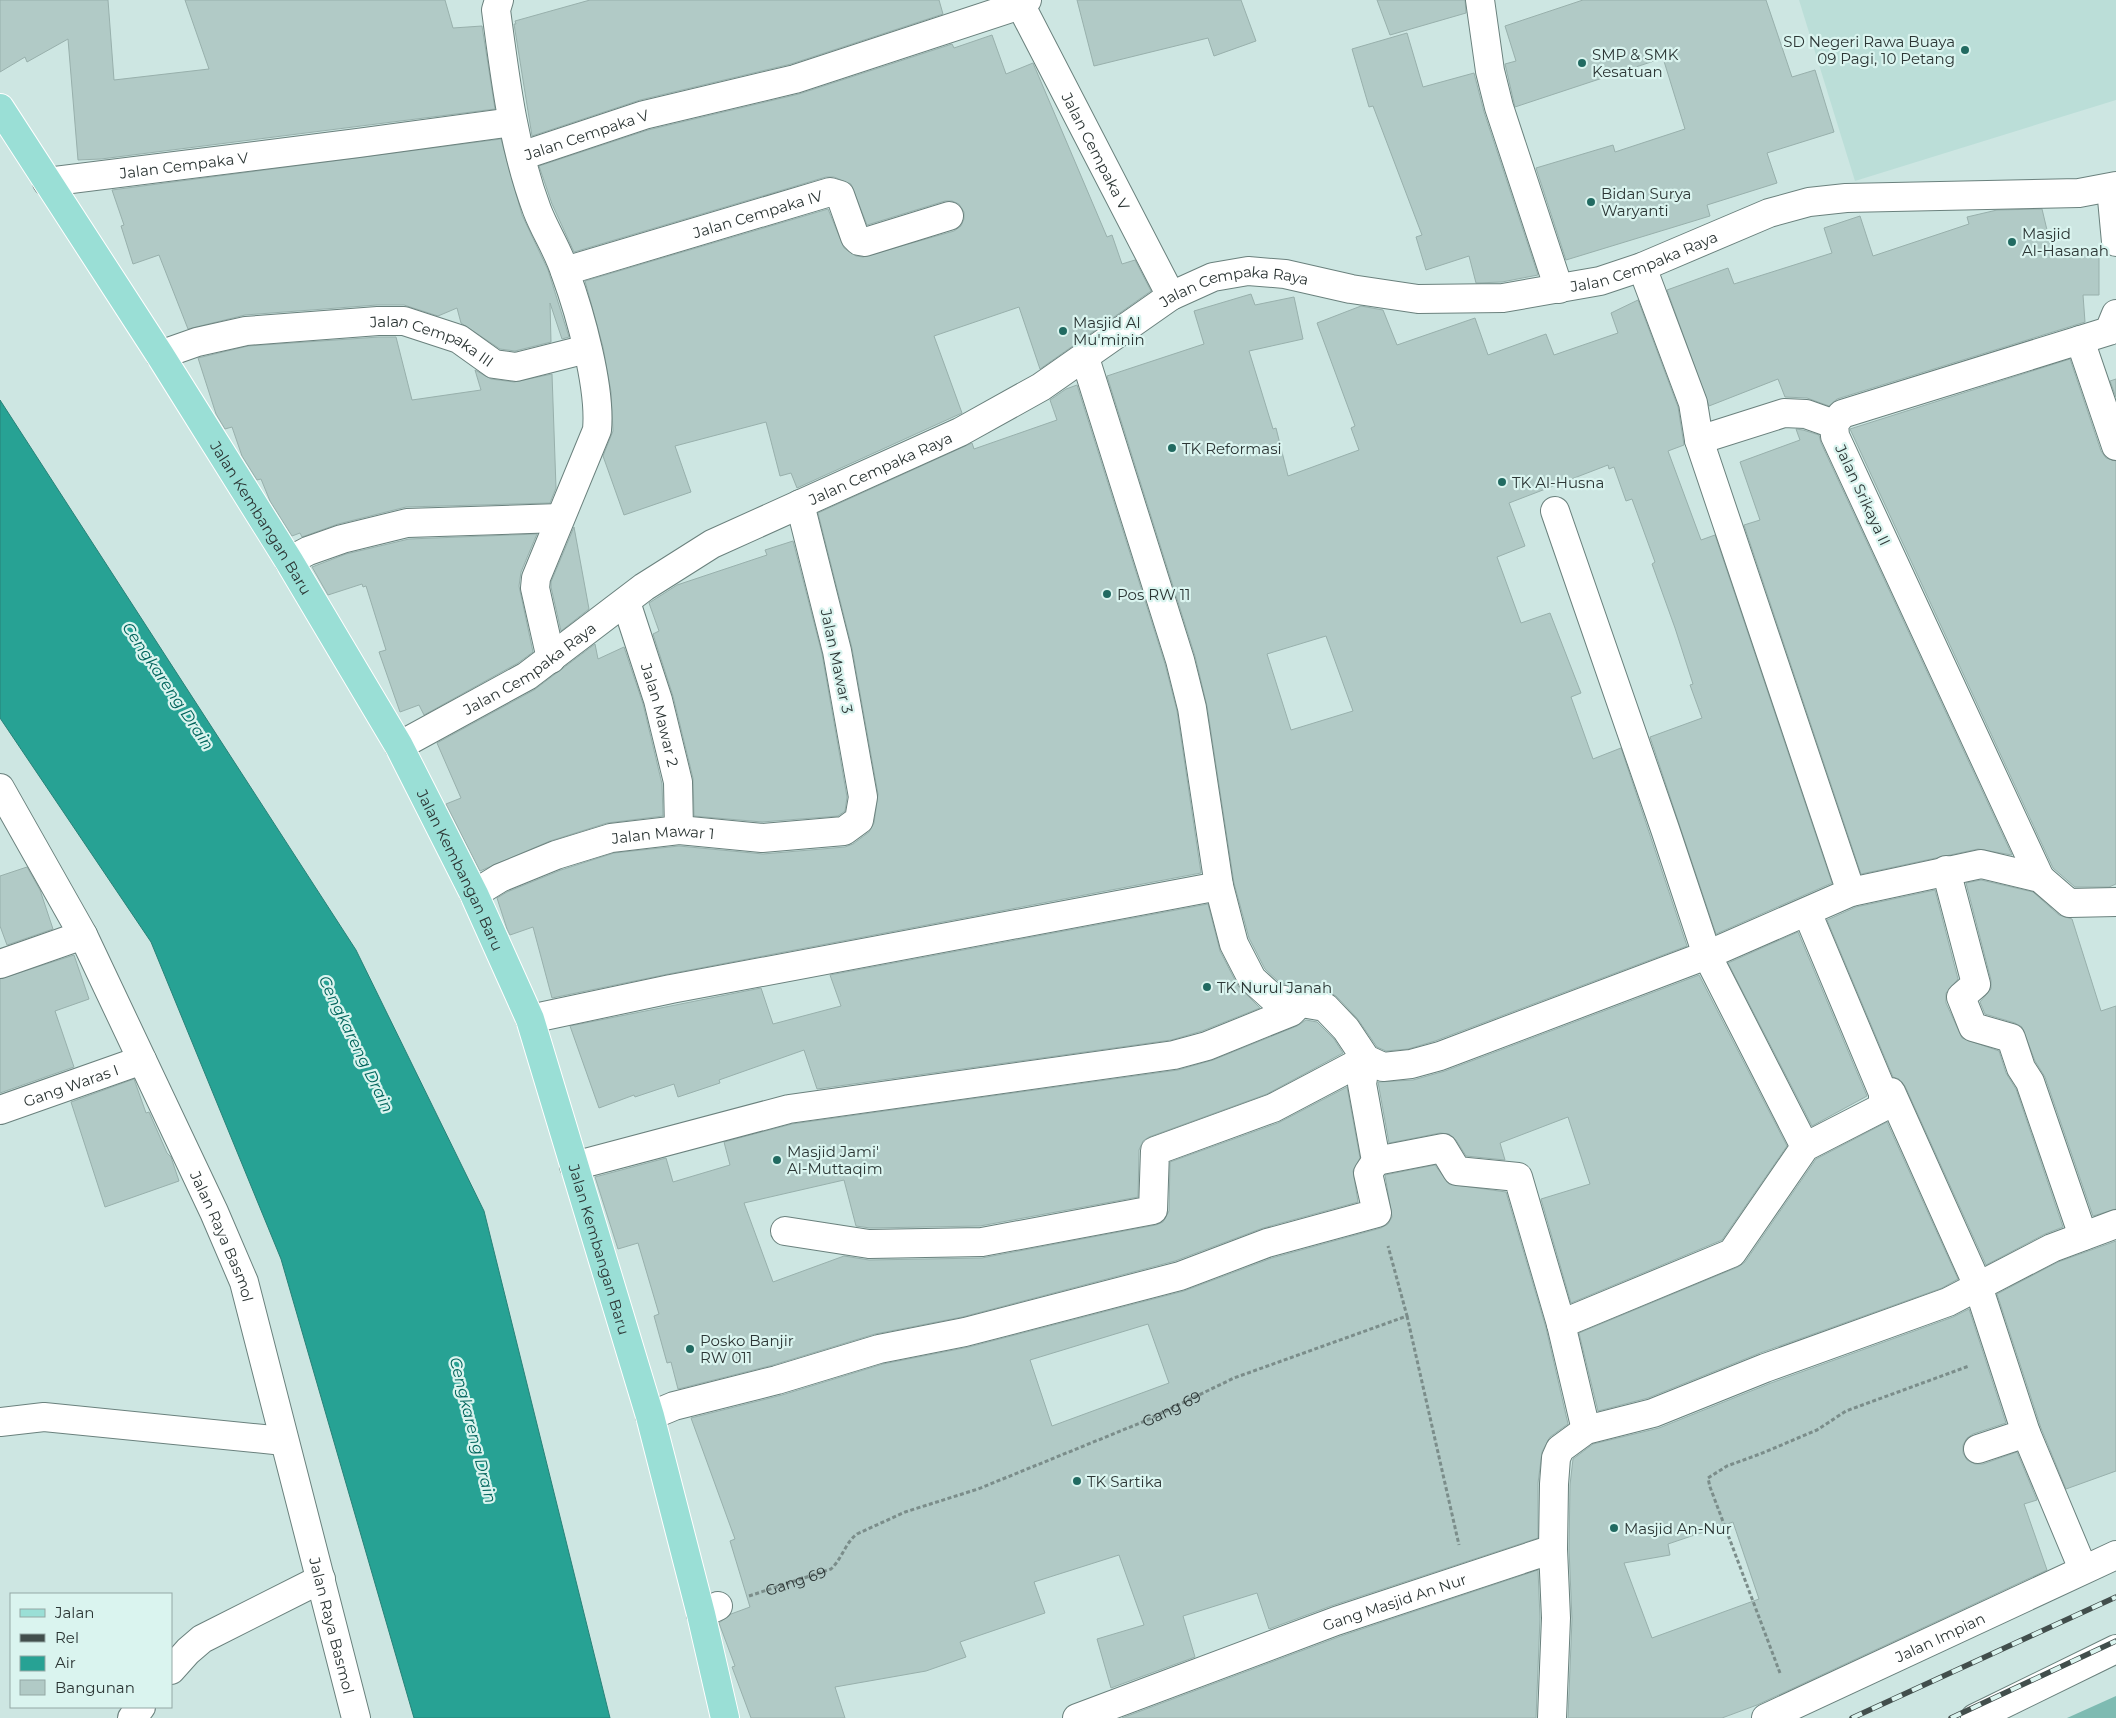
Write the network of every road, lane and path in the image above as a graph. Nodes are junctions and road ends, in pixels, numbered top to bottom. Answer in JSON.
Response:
{"nodes":[{"id":1,"x":1480,"y":0,"type":"edge"},
{"id":2,"x":1023,"y":1,"type":"edge"},
{"id":3,"x":491,"y":3,"type":"edge"},
{"id":4,"x":0,"y":108,"type":"edge"},
{"id":5,"x":512,"y":122,"type":"junction"},
{"id":6,"x":522,"y":156,"type":"junction"},
{"id":7,"x":47,"y":182,"type":"junction"},
{"id":8,"x":2114,"y":187,"type":"edge"},
{"id":9,"x":949,"y":216,"type":"dead end"},
{"id":10,"x":2116,"y":242,"type":"edge"},
{"id":11,"x":1642,"y":267,"type":"junction"},
{"id":12,"x":565,"y":271,"type":"junction"},
{"id":13,"x":1559,"y":289,"type":"junction"},
{"id":14,"x":1172,"y":296,"type":"junction"},
{"id":15,"x":2116,"y":314,"type":"edge"},
{"id":16,"x":2080,"y":340,"type":"junction"},
{"id":17,"x":587,"y":349,"type":"junction"},
{"id":18,"x":160,"y":355,"type":"junction"},
{"id":19,"x":1085,"y":358,"type":"junction"},
{"id":20,"x":1834,"y":424,"type":"junction"},
{"id":21,"x":1699,"y":440,"type":"junction"},
{"id":22,"x":2116,"y":446,"type":"edge"},
{"id":23,"x":800,"y":504,"type":"junction"},
{"id":24,"x":1555,"y":512,"type":"dead end"},
{"id":25,"x":560,"y":518,"type":"junction"},
{"id":26,"x":289,"y":562,"type":"junction"},
{"id":27,"x":626,"y":602,"type":"junction"},
{"id":28,"x":551,"y":659,"type":"junction"},
{"id":29,"x":399,"y":746,"type":"junction"},
{"id":30,"x":0,"y":788,"type":"edge"},
{"id":31,"x":859,"y":820,"type":"joint"},
{"id":32,"x":679,"y":830,"type":"junction"},
{"id":33,"x":1946,"y":870,"type":"junction"},
{"id":34,"x":2040,"y":878,"type":"junction"},
{"id":35,"x":1219,"y":886,"type":"junction"},
{"id":36,"x":1851,"y":892,"type":"junction"},
{"id":37,"x":474,"y":894,"type":"junction"},
{"id":38,"x":2115,"y":907,"type":"edge"},
{"id":39,"x":1807,"y":912,"type":"junction"},
{"id":40,"x":83,"y":935,"type":"junction"},
{"id":41,"x":1707,"y":955,"type":"junction"},
{"id":42,"x":0,"y":964,"type":"edge"},
{"id":43,"x":1300,"y":1002,"type":"junction"},
{"id":44,"x":530,"y":1019,"type":"junction"},
{"id":45,"x":1366,"y":1059,"type":"junction"},
{"id":46,"x":142,"y":1060,"type":"junction"},
{"id":47,"x":1883,"y":1094,"type":"junction"},
{"id":48,"x":0,"y":1110,"type":"edge"},
{"id":49,"x":1805,"y":1147,"type":"junction"},
{"id":50,"x":1376,"y":1161,"type":"junction"},
{"id":51,"x":574,"y":1166,"type":"junction"},
{"id":52,"x":1378,"y":1213,"type":"junction"},
{"id":53,"x":2116,"y":1224,"type":"edge"},
{"id":54,"x":786,"y":1231,"type":"dead end"},
{"id":55,"x":2083,"y":1236,"type":"junction"},
{"id":56,"x":1978,"y":1286,"type":"junction"},
{"id":57,"x":1407,"y":1316,"type":"junction"},
{"id":58,"x":1561,"y":1324,"type":"junction"},
{"id":59,"x":2000,"y":1355,"type":"junction"},
{"id":60,"x":650,"y":1416,"type":"junction"},
{"id":61,"x":0,"y":1422,"type":"edge"},
{"id":62,"x":1586,"y":1430,"type":"junction"},
{"id":63,"x":2026,"y":1433,"type":"junction"},
{"id":64,"x":284,"y":1441,"type":"junction"},
{"id":65,"x":1978,"y":1449,"type":"dead end"},
{"id":66,"x":1553,"y":1548,"type":"junction"},
{"id":67,"x":2116,"y":1555,"type":"edge"},
{"id":68,"x":2083,"y":1569,"type":"junction"},
{"id":69,"x":1466,"y":1577,"type":"junction"},
{"id":70,"x":321,"y":1579,"type":"junction"},
{"id":71,"x":709,"y":1610,"type":"junction"},
{"id":72,"x":2116,"y":1649,"type":"edge"},
{"id":73,"x":172,"y":1669,"type":"edge"},
{"id":74,"x":1792,"y":1705,"type":"junction"},
{"id":75,"x":140,"y":1708,"type":"edge"},
{"id":76,"x":132,"y":1718,"type":"edge"},
{"id":77,"x":356,"y":1718,"type":"edge"},
{"id":78,"x":725,"y":1718,"type":"edge"},
{"id":79,"x":1077,"y":1718,"type":"edge"},
{"id":80,"x":1552,"y":1718,"type":"edge"},
{"id":81,"x":1766,"y":1718,"type":"edge"},
{"id":82,"x":1975,"y":1718,"type":"edge"}],
"edges":[{"from":1,"to":13,"type":"street"},
{"from":2,"to":6,"type":"street","name":"Jalan Cempaka V"},
{"from":2,"to":14,"type":"street","name":"Jalan Cempaka V"},
{"from":3,"to":5,"type":"street"},
{"from":4,"to":7,"type":"main road","name":"Jalan Kembangan Baru"},
{"from":5,"to":6,"type":"street","name":"Jalan Cempaka V"},
{"from":5,"to":7,"type":"street","name":"Jalan Cempaka V"},
{"from":6,"to":12,"type":"street"},
{"from":7,"to":18,"type":"main road","name":"Jalan Kembangan Baru"},
{"from":8,"to":10,"type":"street"},
{"from":8,"to":11,"type":"street","name":"Jalan Cempaka Raya"},
{"from":9,"to":12,"type":"street","name":"Jalan Cempaka IV"},
{"from":11,"to":13,"type":"street","name":"Jalan Cempaka Raya"},
{"from":11,"to":21,"type":"street"},
{"from":12,"to":17,"type":"street"},
{"from":13,"to":14,"type":"street","name":"Jalan Cempaka Raya"},
{"from":14,"to":19,"type":"street","name":"Jalan Cempaka Raya"},
{"from":15,"to":16,"type":"street","name":"Jalan Srikaya II"},
{"from":16,"to":20,"type":"street","name":"Jalan Srikaya II"},
{"from":16,"to":22,"type":"street"},
{"from":17,"to":18,"type":"street","name":"Jalan Cempaka III"},
{"from":17,"to":25,"type":"street"},
{"from":18,"to":26,"type":"main road","name":"Jalan Kembangan Baru"},
{"from":19,"to":23,"type":"street","name":"Jalan Cempaka Raya"},
{"from":19,"to":35,"type":"street"},
{"from":20,"to":21,"type":"street"},
{"from":20,"to":34,"type":"street","name":"Jalan Srikaya II"},
{"from":21,"to":36,"type":"street"},
{"from":23,"to":27,"type":"street","name":"Jalan Cempaka Raya"},
{"from":23,"to":31,"type":"street","name":"Jalan Mawar 3"},
{"from":24,"to":41,"type":"street"},
{"from":25,"to":26,"type":"street"},
{"from":25,"to":28,"type":"street"},
{"from":26,"to":29,"type":"main road","name":"Jalan Kembangan Baru"},
{"from":27,"to":28,"type":"street","name":"Jalan Cempaka Raya"},
{"from":27,"to":32,"type":"street","name":"Jalan Mawar 2"},
{"from":28,"to":29,"type":"street","name":"Jalan Cempaka Raya"},
{"from":29,"to":37,"type":"main road","name":"Jalan Kembangan Baru"},
{"from":30,"to":40,"type":"street","name":"Jalan Raya Basmol"},
{"from":31,"to":32,"type":"street","name":"Jalan Mawar 1"},
{"from":32,"to":37,"type":"street","name":"Jalan Mawar 1"},
{"from":33,"to":34,"type":"street"},
{"from":33,"to":36,"type":"street"},
{"from":33,"to":55,"type":"street"},
{"from":34,"to":38,"type":"street"},
{"from":35,"to":43,"type":"street"},
{"from":35,"to":44,"type":"street"},
{"from":36,"to":39,"type":"street"},
{"from":37,"to":44,"type":"main road","name":"Jalan Kembangan Baru"},
{"from":39,"to":41,"type":"street"},
{"from":39,"to":47,"type":"street"},
{"from":40,"to":42,"type":"street"},
{"from":40,"to":46,"type":"street","name":"Jalan Raya Basmol"},
{"from":41,"to":45,"type":"street"},
{"from":41,"to":49,"type":"street"},
{"from":43,"to":45,"type":"street"},
{"from":43,"to":51,"type":"street"},
{"from":44,"to":51,"type":"main road","name":"Jalan Kembangan Baru"},
{"from":45,"to":50,"type":"street"},
{"from":45,"to":54,"type":"street"},
{"from":46,"to":48,"type":"street","name":"Gang Waras I"},
{"from":46,"to":64,"type":"street","name":"Jalan Raya Basmol"},
{"from":47,"to":49,"type":"street"},
{"from":47,"to":56,"type":"street"},
{"from":49,"to":58,"type":"street"},
{"from":50,"to":52,"type":"street"},
{"from":50,"to":58,"type":"street"},
{"from":51,"to":60,"type":"main road","name":"Jalan Kembangan Baru"},
{"from":52,"to":57,"type":"path"},
{"from":52,"to":60,"type":"street"},
{"from":53,"to":55,"type":"street"},
{"from":55,"to":56,"type":"street"},
{"from":56,"to":59,"type":"street"},
{"from":56,"to":62,"type":"street"},
{"from":57,"to":69,"type":"path"},
{"from":57,"to":71,"type":"path","name":"Gang 69"},
{"from":58,"to":62,"type":"street"},
{"from":59,"to":63,"type":"street"},
{"from":59,"to":74,"type":"path"},
{"from":60,"to":71,"type":"main road","name":"Jalan Kembangan Baru"},
{"from":61,"to":64,"type":"street"},
{"from":62,"to":66,"type":"street"},
{"from":63,"to":65,"type":"street"},
{"from":63,"to":68,"type":"street"},
{"from":64,"to":70,"type":"street","name":"Jalan Raya Basmol"},
{"from":66,"to":69,"type":"street","name":"Gang Masjid An Nur"},
{"from":66,"to":80,"type":"street"},
{"from":67,"to":68,"type":"street","name":"Jalan Impian"},
{"from":68,"to":74,"type":"street","name":"Jalan Impian"},
{"from":69,"to":79,"type":"street","name":"Gang Masjid An Nur"},
{"from":70,"to":73,"type":"street"},
{"from":70,"to":77,"type":"street","name":"Jalan Raya Basmol"},
{"from":71,"to":78,"type":"main road","name":"Jalan Kembangan Baru"},
{"from":72,"to":82,"type":"street"},
{"from":74,"to":81,"type":"street","name":"Jalan Impian"},
{"from":75,"to":76,"type":"street"}]}
